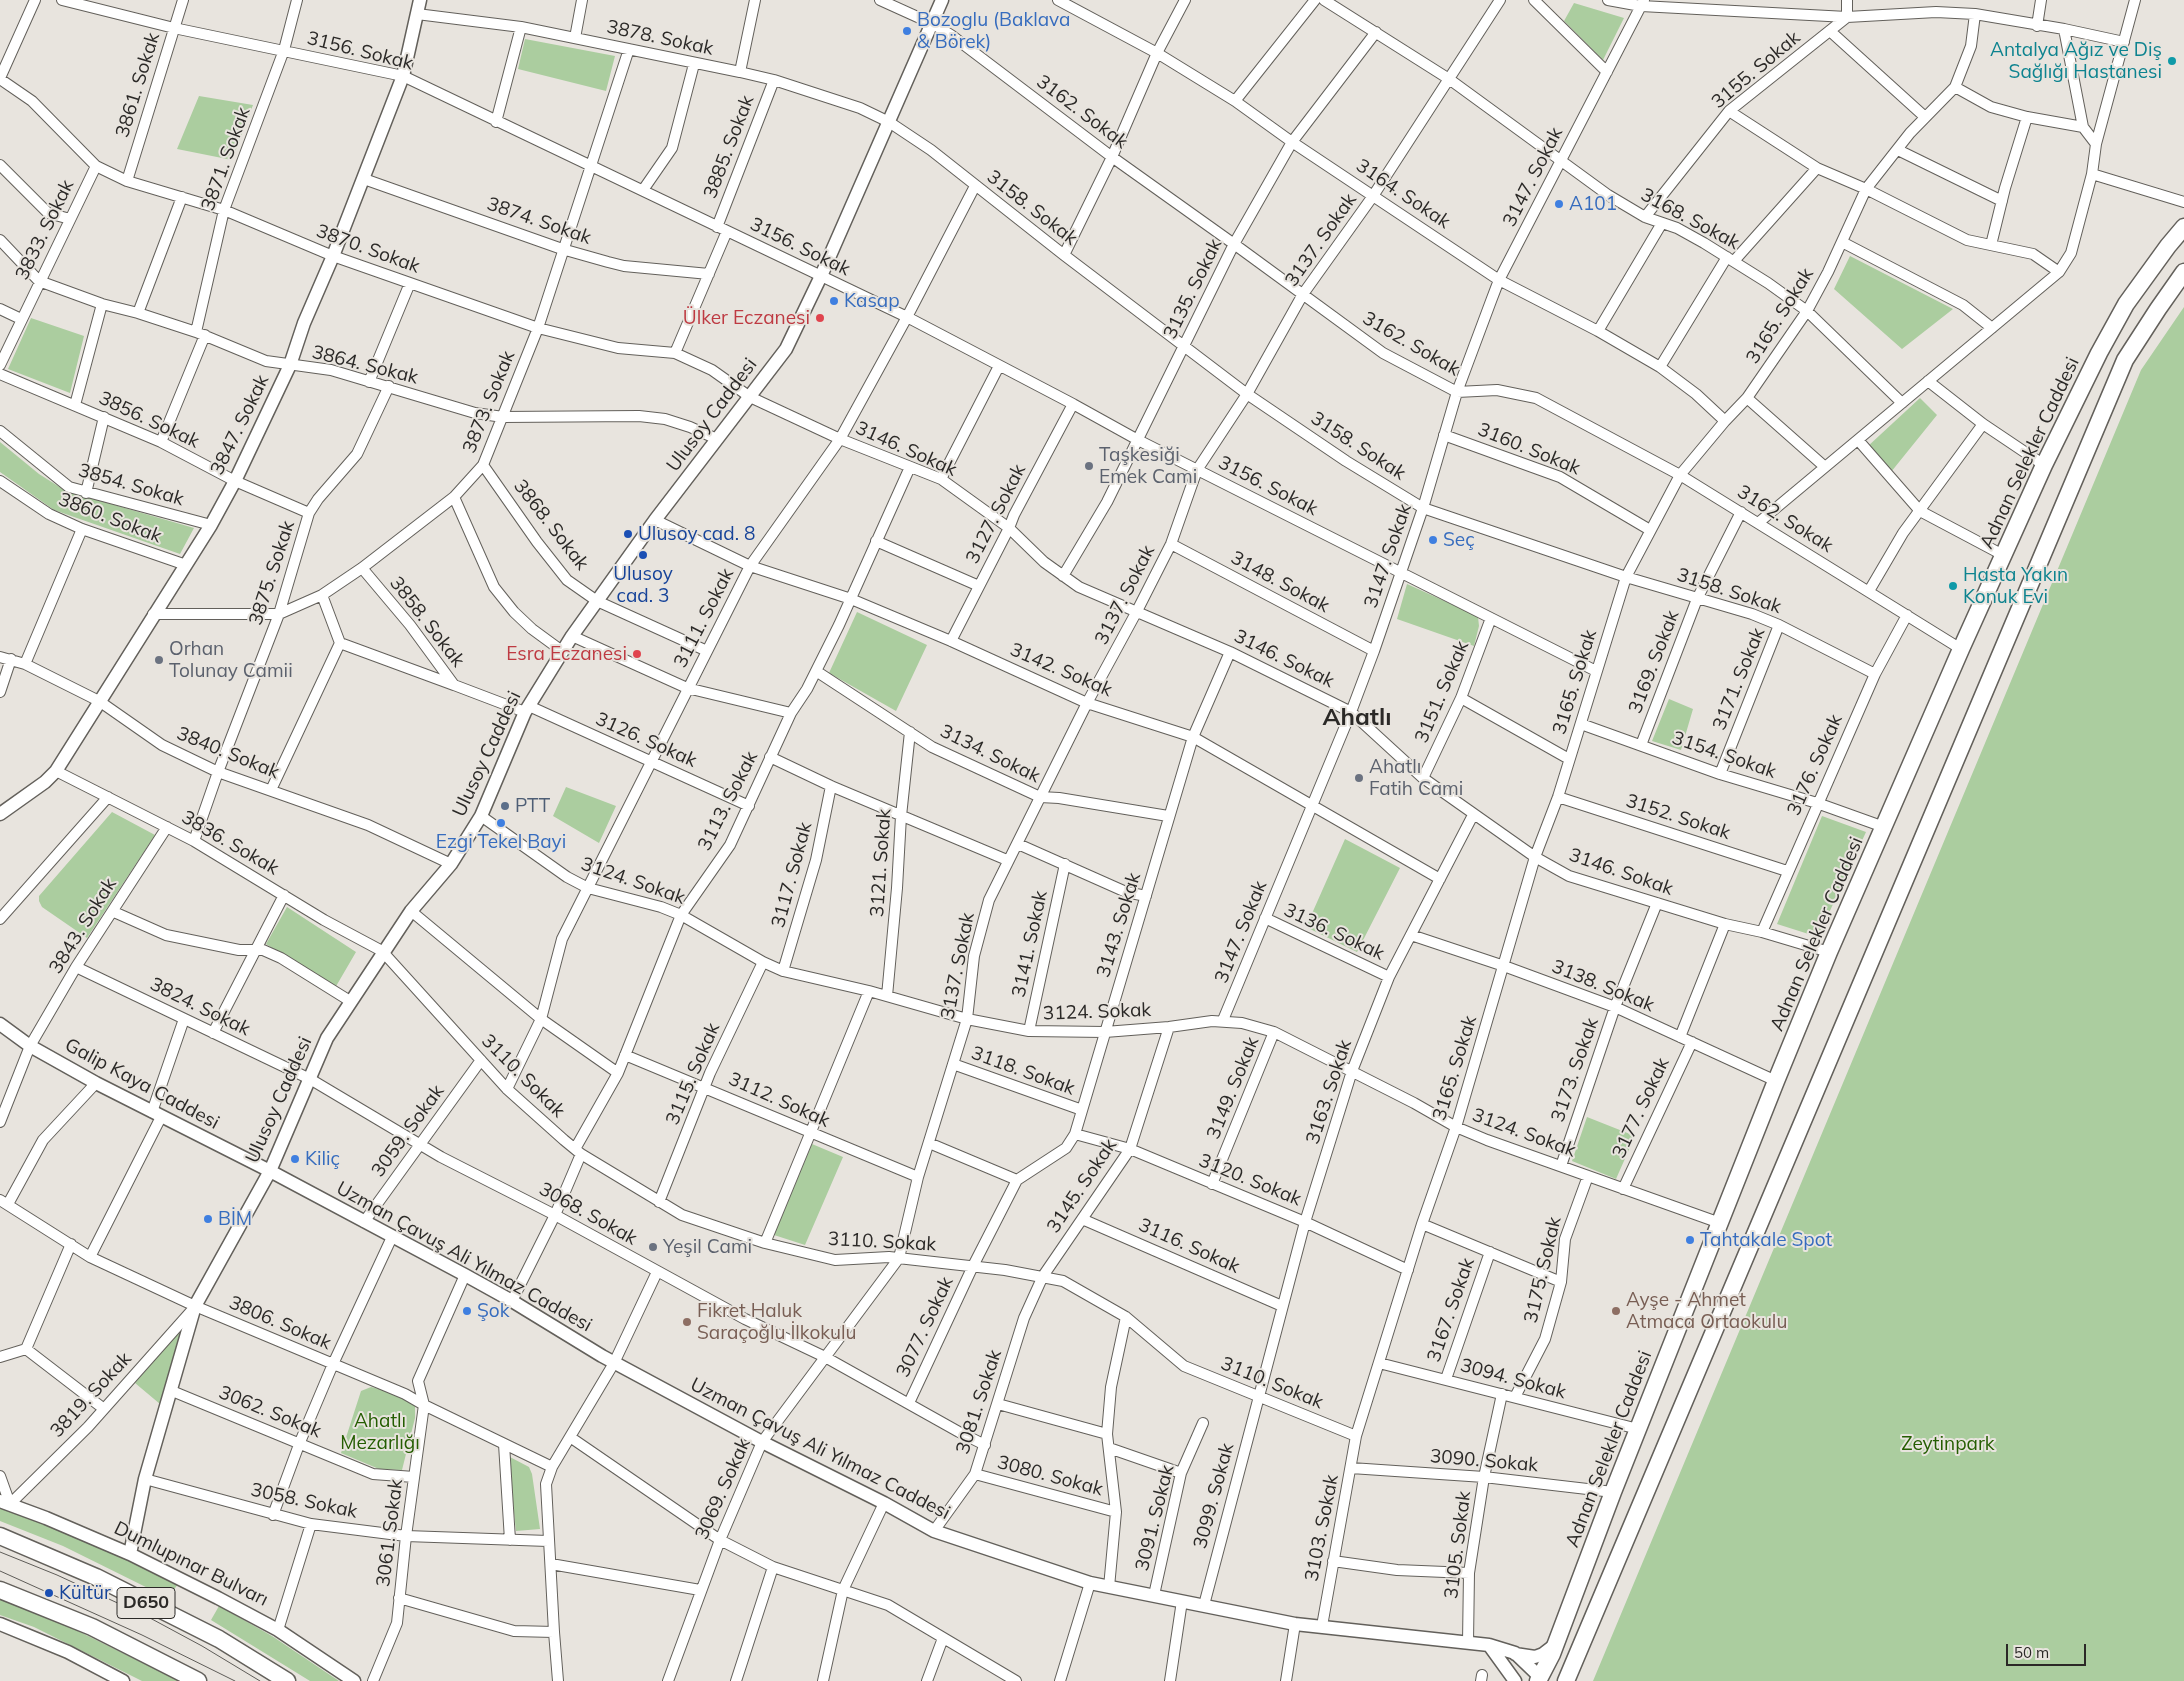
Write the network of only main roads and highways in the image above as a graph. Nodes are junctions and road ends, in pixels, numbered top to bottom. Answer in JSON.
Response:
{"nodes":[{"id":1,"x":2184,"y":227,"type":"edge"},
{"id":2,"x":2184,"y":272,"type":"edge"},
{"id":3,"x":0,"y":1536,"type":"edge"},
{"id":4,"x":0,"y":1590,"type":"edge"},
{"id":5,"x":1541,"y":1680,"type":"edge"},
{"id":6,"x":198,"y":1681,"type":"edge"},
{"id":7,"x":287,"y":1681,"type":"edge"},
{"id":8,"x":1566,"y":1681,"type":"edge"}],
"edges":[{"from":1,"to":5,"type":"main road","name":"Adnan Selekler Caddesi"},
{"from":2,"to":8,"type":"main road"},
{"from":3,"to":7,"type":"main road","number":"D650"},
{"from":4,"to":6,"type":"main road","number":"D650"}]}
